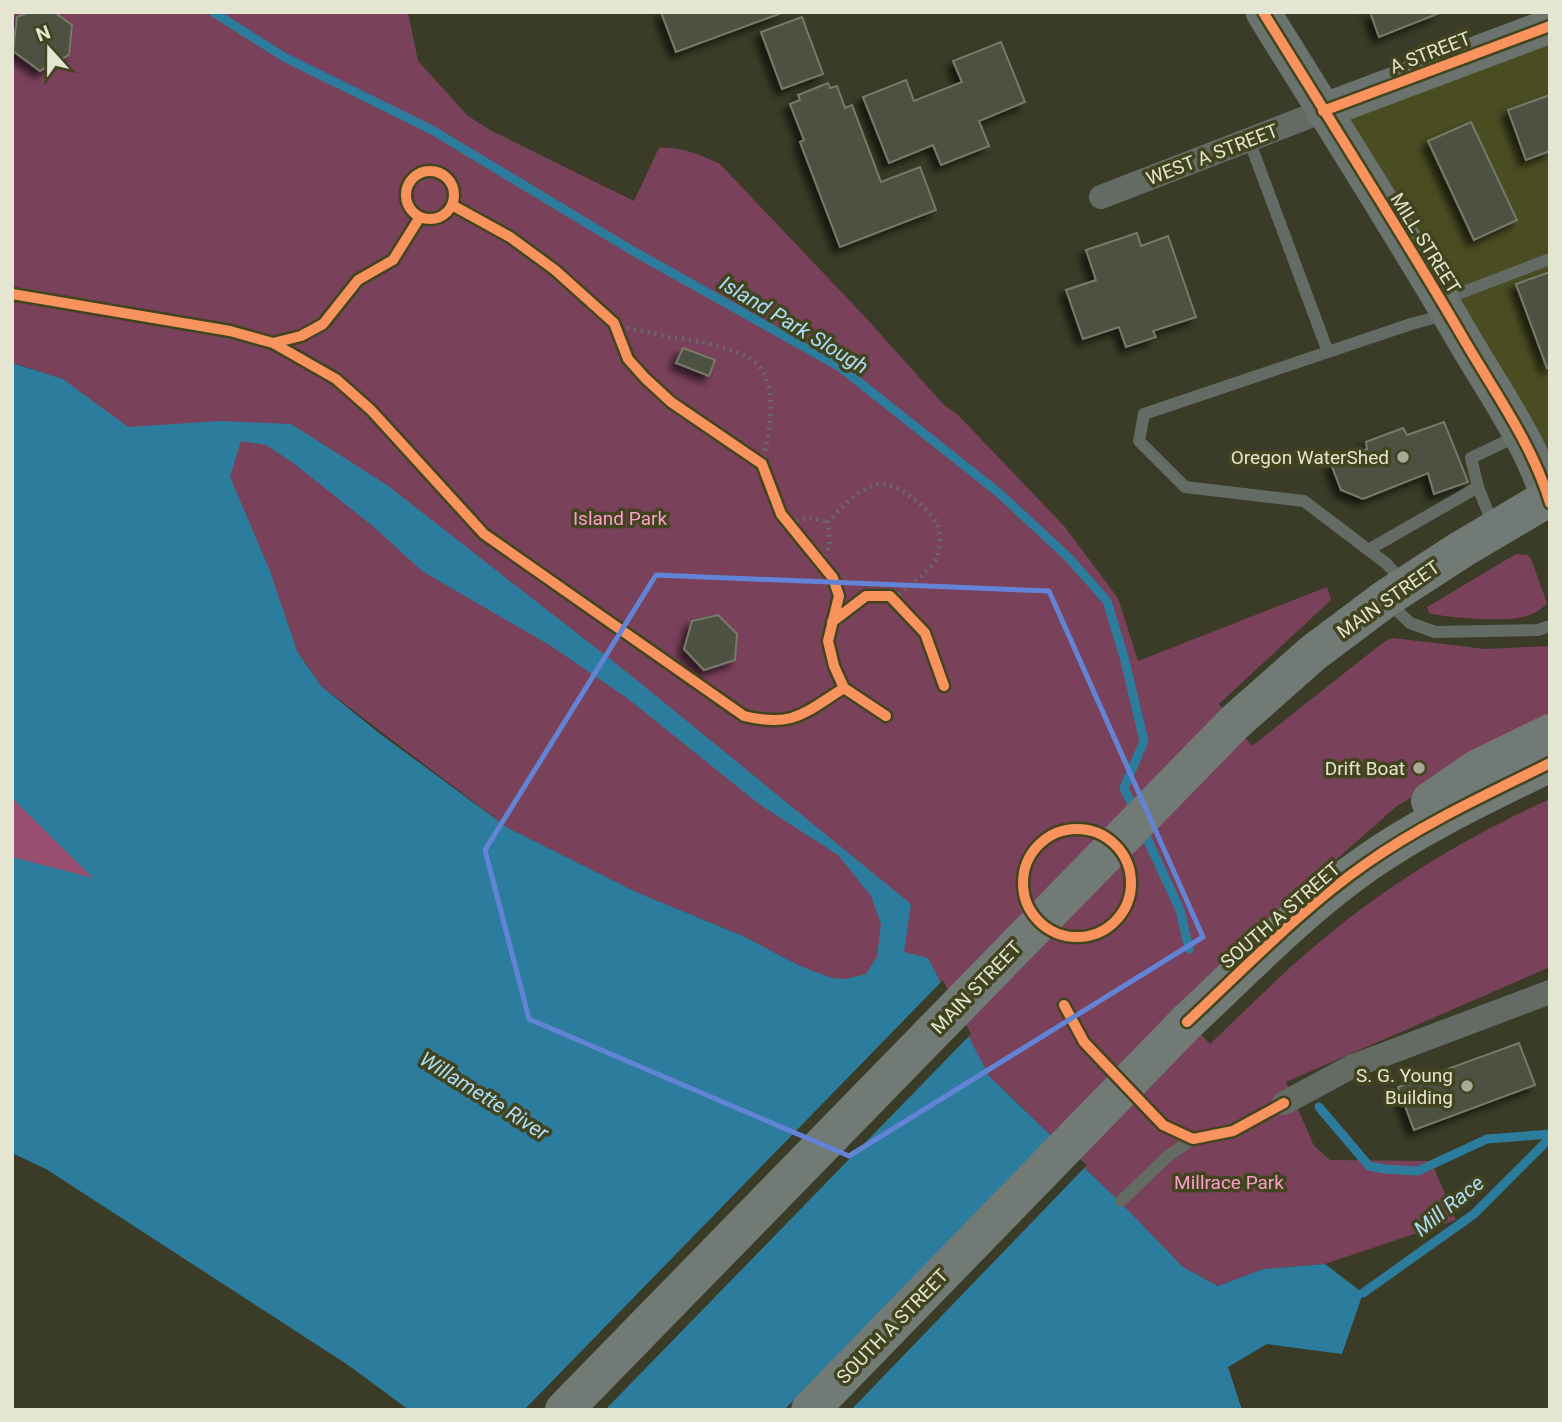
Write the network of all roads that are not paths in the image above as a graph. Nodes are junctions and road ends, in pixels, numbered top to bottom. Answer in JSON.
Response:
{"nodes":[{"id":1,"x":1263,"y":12,"type":"edge"},
{"id":2,"x":1550,"y":26,"type":"edge"},
{"id":3,"x":1323,"y":111,"type":"junction"},
{"id":4,"x":1249,"y":140,"type":"junction"},
{"id":5,"x":1101,"y":197,"type":"dead end"},
{"id":6,"x":1550,"y":259,"type":"edge"},
{"id":7,"x":1445,"y":307,"type":"junction"},
{"id":8,"x":1328,"y":352,"type":"junction"},
{"id":9,"x":1519,"y":435,"type":"junction"},
{"id":10,"x":1478,"y":487,"type":"junction"},
{"id":11,"x":1549,"y":499,"type":"edge"},
{"id":12,"x":1494,"y":529,"type":"junction"},
{"id":13,"x":1368,"y":550,"type":"junction"},
{"id":14,"x":1396,"y":592,"type":"junction"},
{"id":15,"x":1550,"y":626,"type":"edge"},
{"id":16,"x":1550,"y":733,"type":"edge"},
{"id":17,"x":1550,"y":763,"type":"edge"},
{"id":18,"x":1123,"y":912,"type":"joint"},
{"id":19,"x":1298,"y":918,"type":"junction"},
{"id":20,"x":1550,"y":992,"type":"edge"},
{"id":21,"x":1064,"y":1005,"type":"dead end"},
{"id":22,"x":1284,"y":1103,"type":"joint"},
{"id":23,"x":1194,"y":1139,"type":"junction"},
{"id":24,"x":1121,"y":1201,"type":"dead end"},
{"id":25,"x":564,"y":1410,"type":"edge"},
{"id":26,"x":810,"y":1410,"type":"edge"}],
"edges":[{"from":1,"to":3,"type":"street","name":"MILL STREET"},
{"from":2,"to":3,"type":"street","name":"A STREET"},
{"from":3,"to":4,"type":"street","name":"WEST A STREET"},
{"from":3,"to":7,"type":"street","name":"MILL STREET"},
{"from":4,"to":5,"type":"street","name":"WEST A STREET"},
{"from":4,"to":8,"type":"lane"},
{"from":6,"to":7,"type":"lane"},
{"from":7,"to":8,"type":"lane"},
{"from":7,"to":9,"type":"street","name":"MILL STREET"},
{"from":8,"to":13,"type":"lane"},
{"from":9,"to":10,"type":"lane"},
{"from":9,"to":11,"type":"street","name":"MILL STREET"},
{"from":10,"to":12,"type":"lane"},
{"from":10,"to":13,"type":"lane"},
{"from":11,"to":12,"type":"main road","name":"MAIN STREET"},
{"from":12,"to":14,"type":"main road","name":"MAIN STREET"},
{"from":13,"to":14,"type":"lane"},
{"from":14,"to":15,"type":"lane"},
{"from":14,"to":25,"type":"main road","name":"MAIN STREET","bridge":true},
{"from":16,"to":19,"type":"main road"},
{"from":17,"to":19,"type":"main road","name":"SOUTH A STREET"},
{"from":18,"to":18,"type":"lane"},
{"from":19,"to":26,"type":"main road","name":"SOUTH A STREET","bridge":true},
{"from":20,"to":22,"type":"street"},
{"from":21,"to":23,"type":"lane"},
{"from":22,"to":23,"type":"lane"},
{"from":23,"to":24,"type":"lane"}]}
